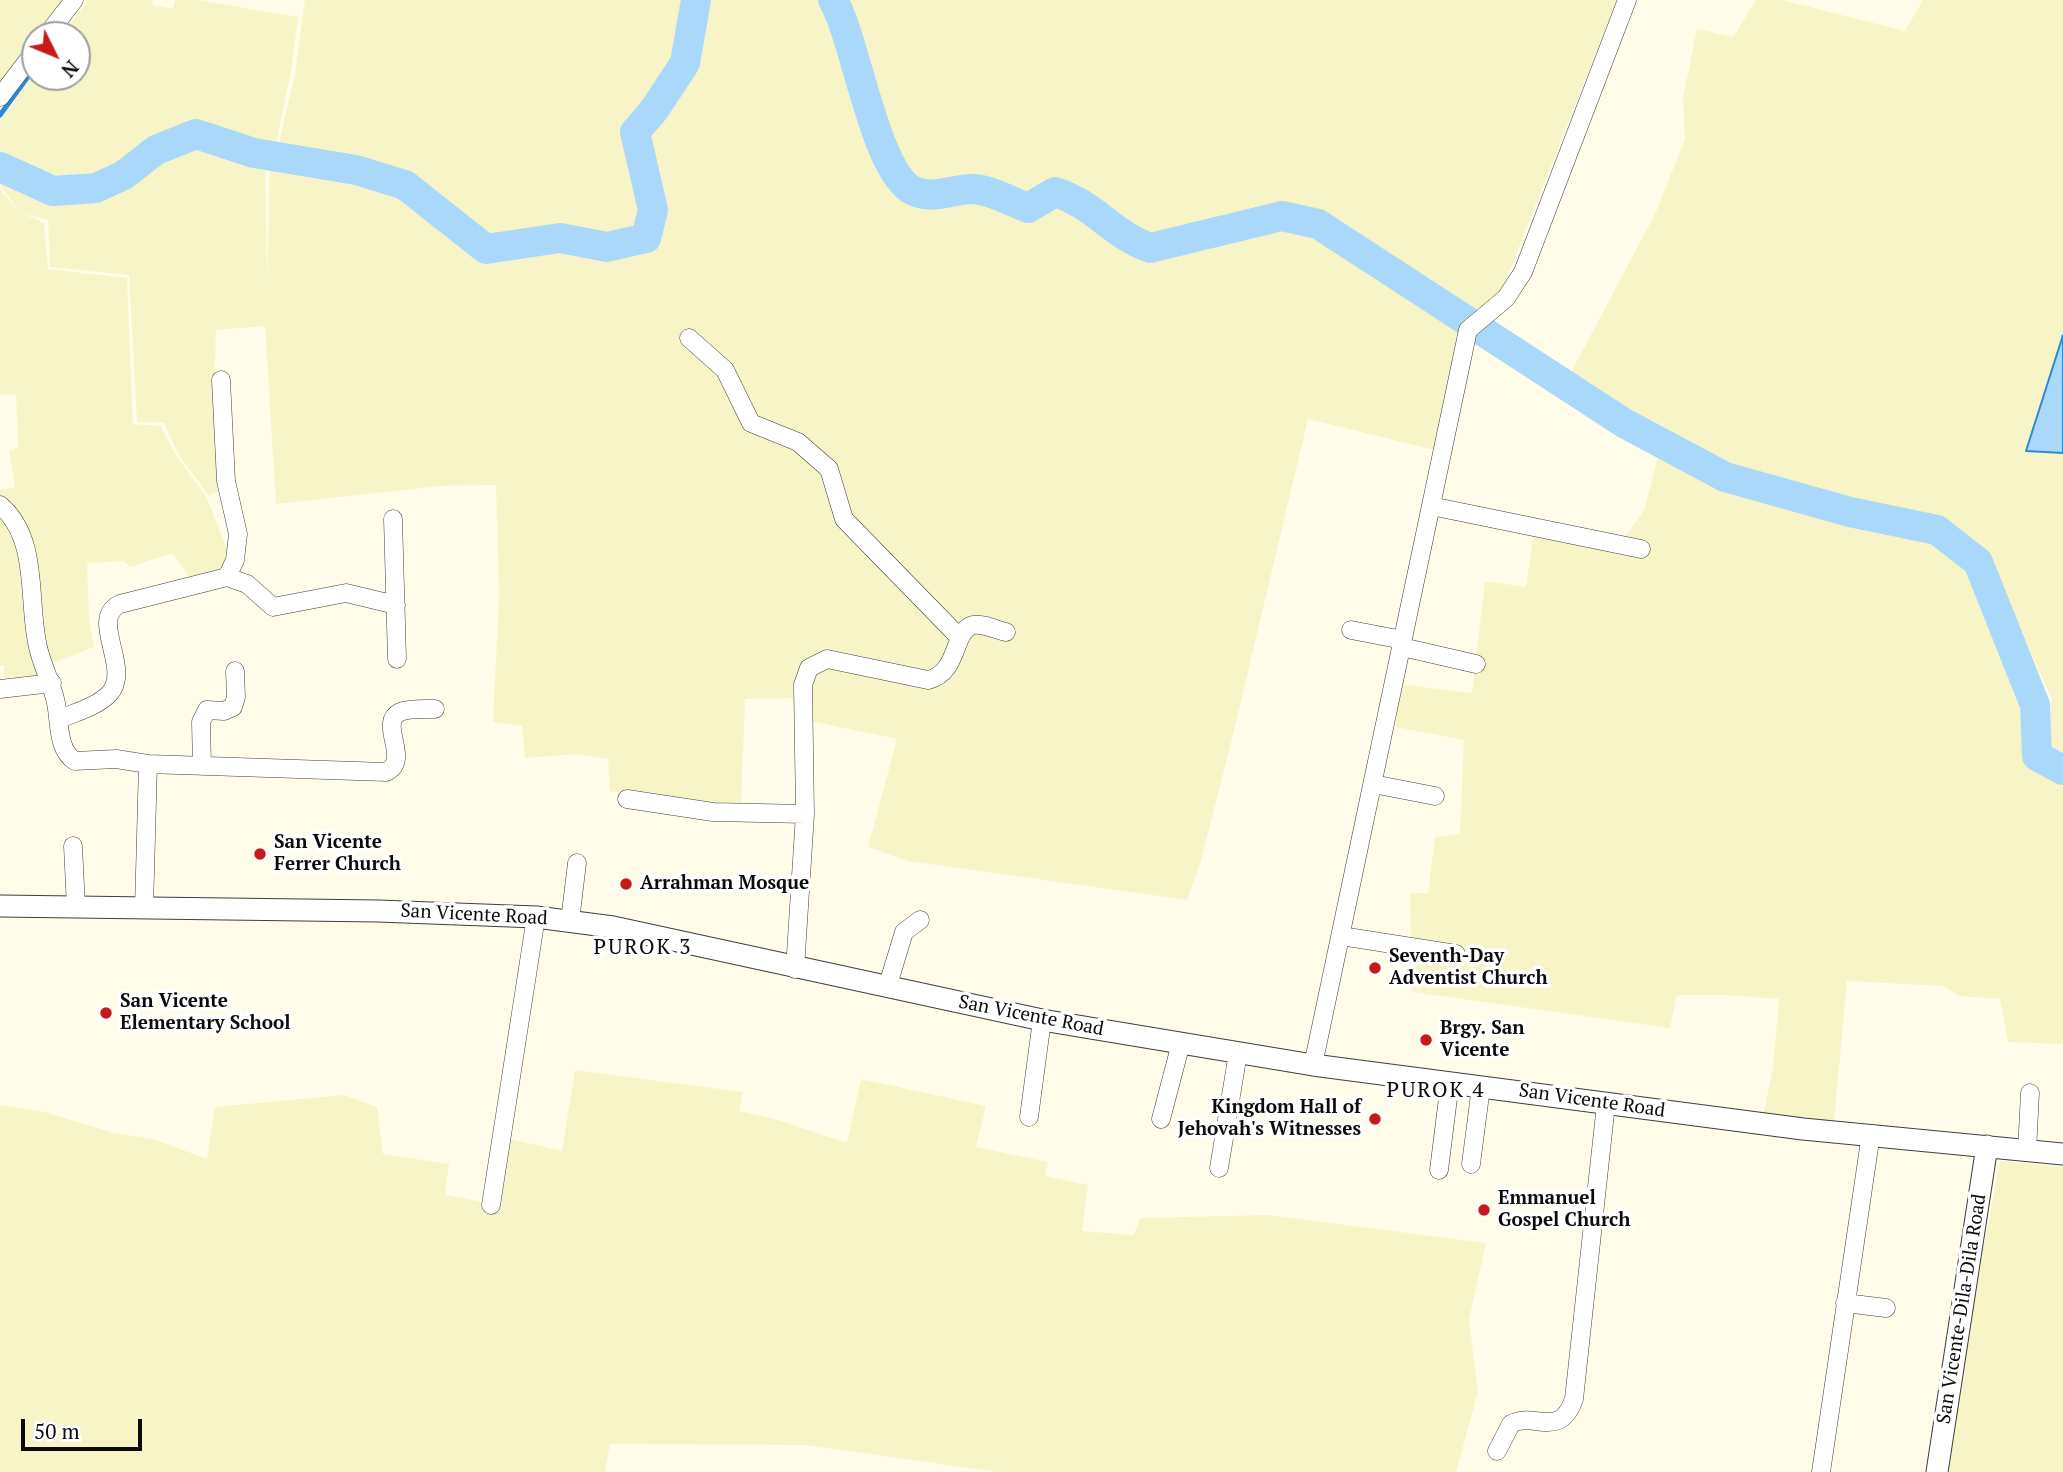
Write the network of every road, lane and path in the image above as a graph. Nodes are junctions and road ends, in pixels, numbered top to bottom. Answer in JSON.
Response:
{"nodes":[{"id":1,"x":74,"y":0,"type":"edge"},
{"id":2,"x":1628,"y":0,"type":"edge"},
{"id":3,"x":58,"y":21,"type":"edge"},
{"id":4,"x":21,"y":69,"type":"edge"},
{"id":5,"x":0,"y":97,"type":"edge"},
{"id":6,"x":689,"y":338,"type":"dead end"},
{"id":7,"x":221,"y":380,"type":"dead end"},
{"id":8,"x":0,"y":505,"type":"edge"},
{"id":9,"x":1431,"y":506,"type":"junction"},
{"id":10,"x":393,"y":519,"type":"dead end"},
{"id":11,"x":1641,"y":549,"type":"dead end"},
{"id":12,"x":227,"y":577,"type":"junction"},
{"id":13,"x":396,"y":605,"type":"junction"},
{"id":14,"x":1350,"y":630,"type":"dead end"},
{"id":15,"x":1006,"y":632,"type":"dead end"},
{"id":16,"x":960,"y":638,"type":"junction"},
{"id":17,"x":1402,"y":644,"type":"junction"},
{"id":18,"x":397,"y":659,"type":"dead end"},
{"id":19,"x":1476,"y":664,"type":"dead end"},
{"id":20,"x":235,"y":671,"type":"dead end"},
{"id":21,"x":52,"y":683,"type":"junction"},
{"id":22,"x":0,"y":689,"type":"edge"},
{"id":23,"x":435,"y":709,"type":"dead end"},
{"id":24,"x":60,"y":719,"type":"junction"},
{"id":25,"x":148,"y":764,"type":"junction"},
{"id":26,"x":202,"y":766,"type":"junction"},
{"id":27,"x":1373,"y":784,"type":"junction"},
{"id":28,"x":1435,"y":796,"type":"dead end"},
{"id":29,"x":627,"y":799,"type":"dead end"},
{"id":30,"x":805,"y":814,"type":"junction"},
{"id":31,"x":74,"y":846,"type":"dead end"},
{"id":32,"x":577,"y":863,"type":"dead end"},
{"id":33,"x":0,"y":906,"type":"edge"},
{"id":34,"x":76,"y":907,"type":"junction"},
{"id":35,"x":144,"y":909,"type":"junction"},
{"id":36,"x":536,"y":917,"type":"junction"},
{"id":37,"x":920,"y":920,"type":"dead end"},
{"id":38,"x":570,"y":921,"type":"junction"},
{"id":39,"x":1341,"y":936,"type":"junction"},
{"id":40,"x":1456,"y":954,"type":"dead end"},
{"id":41,"x":795,"y":969,"type":"junction"},
{"id":42,"x":887,"y":988,"type":"junction"},
{"id":43,"x":1042,"y":1020,"type":"junction"},
{"id":44,"x":1181,"y":1043,"type":"junction"},
{"id":45,"x":1238,"y":1053,"type":"junction"},
{"id":46,"x":1313,"y":1065,"type":"junction"},
{"id":47,"x":1450,"y":1082,"type":"junction"},
{"id":48,"x":1481,"y":1087,"type":"junction"},
{"id":49,"x":2029,"y":1093,"type":"dead end"},
{"id":50,"x":1606,"y":1104,"type":"junction"},
{"id":51,"x":1029,"y":1117,"type":"dead end"},
{"id":52,"x":1161,"y":1119,"type":"dead end"},
{"id":53,"x":1871,"y":1134,"type":"junction"},
{"id":54,"x":1987,"y":1146,"type":"junction"},
{"id":55,"x":2027,"y":1151,"type":"junction"},
{"id":56,"x":2063,"y":1154,"type":"edge"},
{"id":57,"x":1471,"y":1164,"type":"dead end"},
{"id":58,"x":1219,"y":1168,"type":"dead end"},
{"id":59,"x":1439,"y":1170,"type":"dead end"},
{"id":60,"x":491,"y":1205,"type":"dead end"},
{"id":61,"x":1845,"y":1303,"type":"junction"},
{"id":62,"x":1886,"y":1308,"type":"dead end"},
{"id":63,"x":1497,"y":1451,"type":"dead end"},
{"id":64,"x":1821,"y":1472,"type":"edge"},
{"id":65,"x":1937,"y":1472,"type":"edge"}],
"edges":[{"from":1,"to":3,"type":"street"},
{"from":2,"to":9,"type":"street"},
{"from":4,"to":5,"type":"street"},
{"from":6,"to":16,"type":"street"},
{"from":7,"to":12,"type":"street"},
{"from":8,"to":21,"type":"street"},
{"from":9,"to":11,"type":"street"},
{"from":9,"to":17,"type":"street"},
{"from":10,"to":13,"type":"street"},
{"from":12,"to":13,"type":"street"},
{"from":12,"to":24,"type":"street"},
{"from":13,"to":18,"type":"street"},
{"from":14,"to":17,"type":"street"},
{"from":15,"to":16,"type":"street"},
{"from":16,"to":30,"type":"street"},
{"from":17,"to":19,"type":"street"},
{"from":17,"to":27,"type":"street"},
{"from":20,"to":26,"type":"street"},
{"from":21,"to":22,"type":"street"},
{"from":21,"to":24,"type":"street"},
{"from":23,"to":26,"type":"street"},
{"from":24,"to":25,"type":"street"},
{"from":25,"to":26,"type":"street"},
{"from":25,"to":35,"type":"street"},
{"from":27,"to":28,"type":"street"},
{"from":27,"to":39,"type":"street"},
{"from":29,"to":30,"type":"street"},
{"from":30,"to":41,"type":"street"},
{"from":31,"to":34,"type":"street"},
{"from":32,"to":38,"type":"street"},
{"from":33,"to":34,"type":"street","name":"San Vicente Road"},
{"from":34,"to":35,"type":"street","name":"San Vicente Road"},
{"from":35,"to":36,"type":"street","name":"San Vicente Road"},
{"from":36,"to":38,"type":"street","name":"San Vicente Road"},
{"from":36,"to":60,"type":"street"},
{"from":37,"to":42,"type":"street"},
{"from":38,"to":41,"type":"street","name":"San Vicente Road"},
{"from":39,"to":40,"type":"street"},
{"from":39,"to":46,"type":"street"},
{"from":41,"to":42,"type":"street","name":"San Vicente Road"},
{"from":42,"to":43,"type":"street","name":"San Vicente Road"},
{"from":43,"to":44,"type":"street","name":"San Vicente Road"},
{"from":43,"to":51,"type":"street"},
{"from":44,"to":45,"type":"street","name":"San Vicente Road"},
{"from":44,"to":52,"type":"street"},
{"from":45,"to":46,"type":"street","name":"San Vicente Road"},
{"from":45,"to":58,"type":"street"},
{"from":46,"to":47,"type":"street","name":"San Vicente Road"},
{"from":47,"to":48,"type":"street","name":"San Vicente Road"},
{"from":47,"to":59,"type":"street"},
{"from":48,"to":50,"type":"street","name":"San Vicente Road"},
{"from":48,"to":57,"type":"street"},
{"from":49,"to":55,"type":"street"},
{"from":50,"to":53,"type":"street","name":"San Vicente Road"},
{"from":50,"to":63,"type":"street"},
{"from":53,"to":54,"type":"street","name":"San Vicente Road"},
{"from":53,"to":61,"type":"street"},
{"from":54,"to":55,"type":"street","name":"San Vicente Road"},
{"from":54,"to":65,"type":"street","name":"San Vicente-Dila-Dila Road"},
{"from":55,"to":56,"type":"street","name":"San Vicente Road"},
{"from":61,"to":62,"type":"street"},
{"from":61,"to":64,"type":"street"}]}
